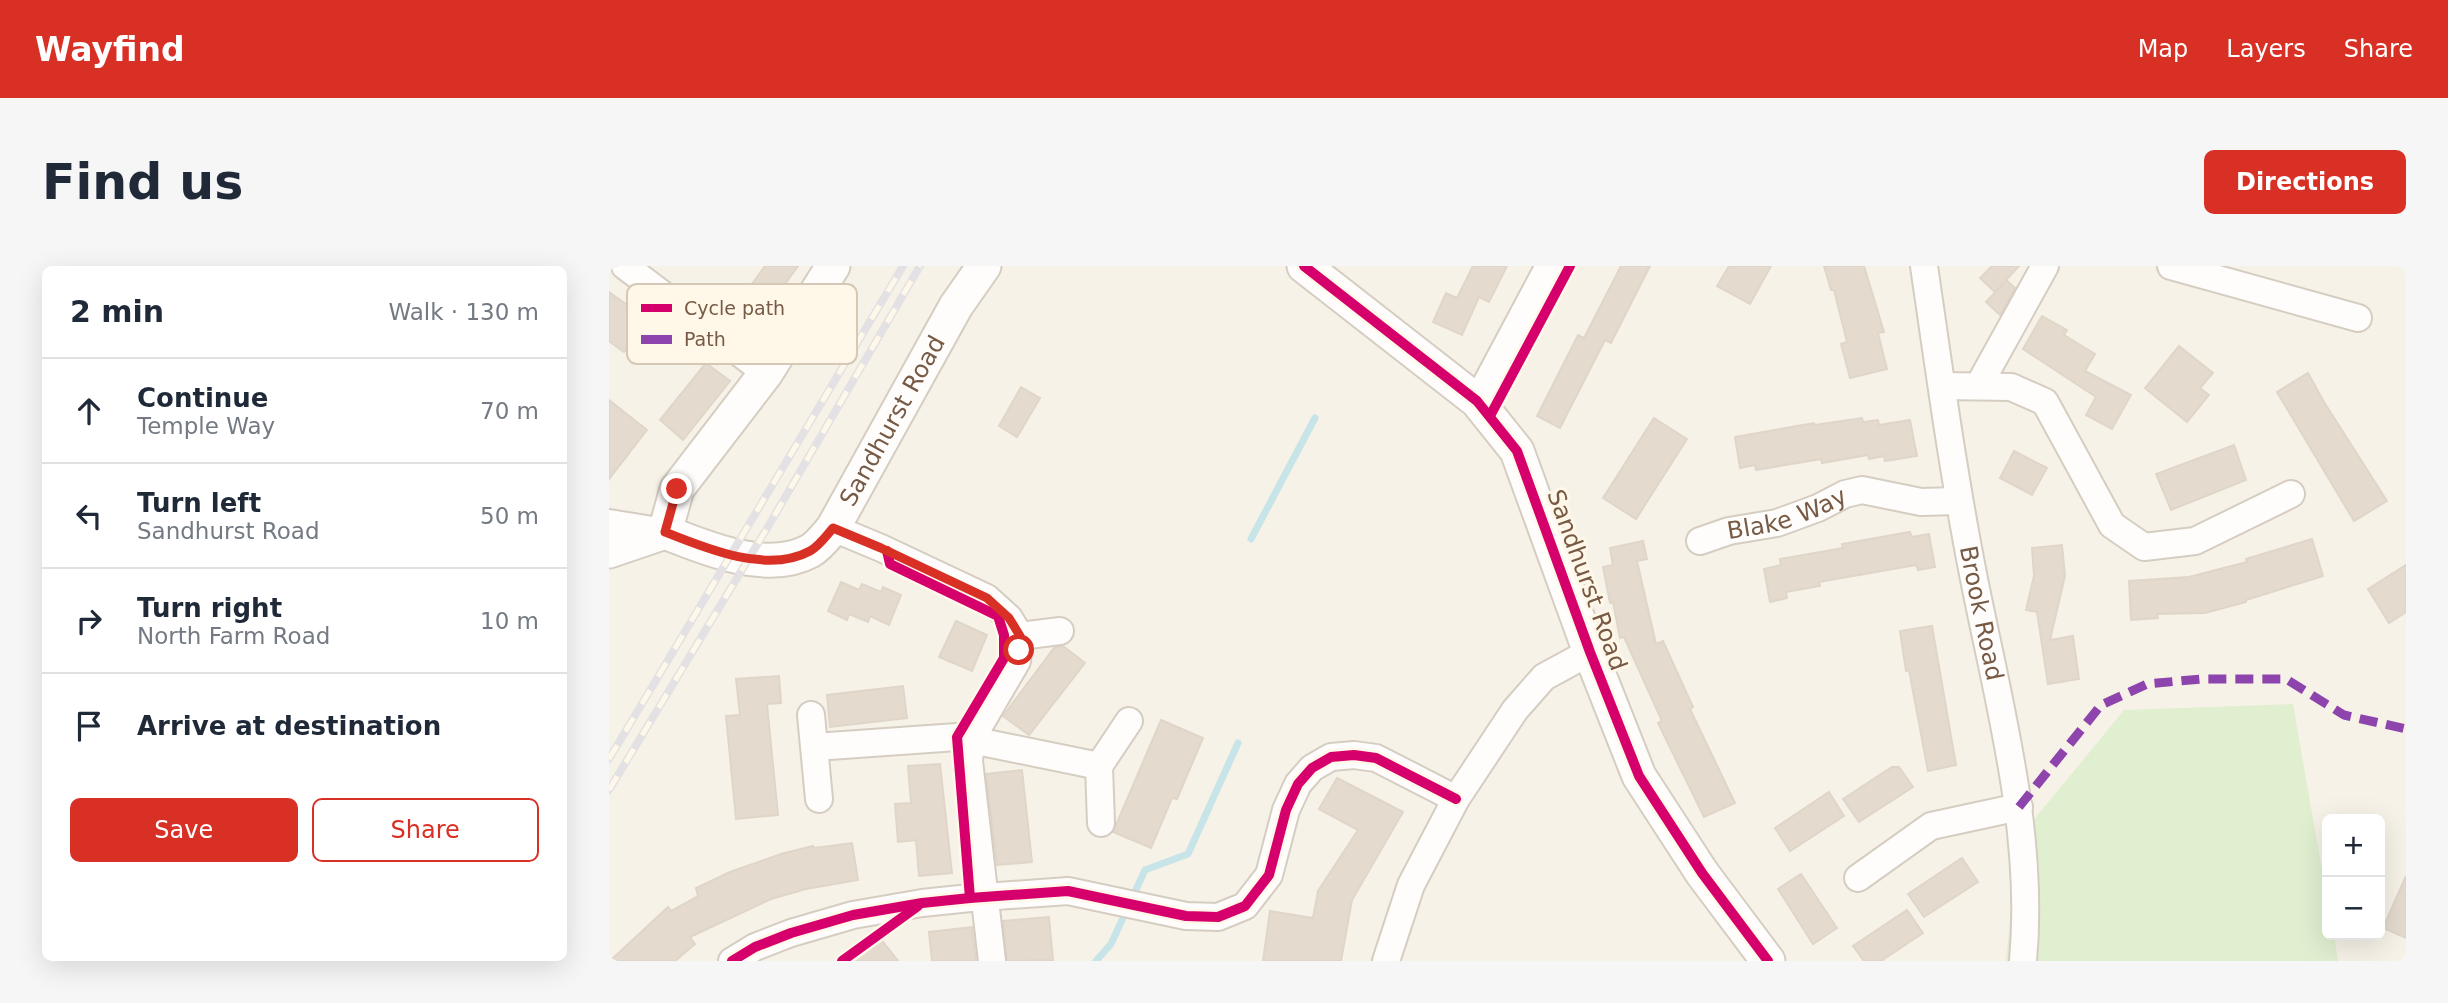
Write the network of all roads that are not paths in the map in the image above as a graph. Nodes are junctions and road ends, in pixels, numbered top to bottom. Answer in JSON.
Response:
{"nodes":[{"id":1,"x":625,"y":266,"type":"edge"},
{"id":2,"x":833,"y":266,"type":"edge"},
{"id":3,"x":984,"y":266,"type":"edge"},
{"id":4,"x":1304,"y":266,"type":"edge"},
{"id":5,"x":1549,"y":266,"type":"edge"},
{"id":6,"x":1924,"y":266,"type":"edge"},
{"id":7,"x":2045,"y":266,"type":"edge"},
{"id":8,"x":2171,"y":266,"type":"edge"},
{"id":9,"x":649,"y":284,"type":"edge"},
{"id":10,"x":822,"y":284,"type":"edge"},
{"id":11,"x":2358,"y":318,"type":"dead end"},
{"id":12,"x":754,"y":364,"type":"edge"},
{"id":13,"x":772,"y":364,"type":"edge"},
{"id":14,"x":766,"y":373,"type":"junction"},
{"id":15,"x":1979,"y":385,"type":"junction"},
{"id":16,"x":1941,"y":386,"type":"junction"},
{"id":17,"x":1477,"y":401,"type":"junction"},
{"id":18,"x":2291,"y":494,"type":"dead end"},
{"id":19,"x":1958,"y":501,"type":"junction"},
{"id":20,"x":609,"y":523,"type":"edge"},
{"id":21,"x":833,"y":528,"type":"junction"},
{"id":22,"x":665,"y":532,"type":"junction"},
{"id":23,"x":1700,"y":541,"type":"dead end"},
{"id":24,"x":609,"y":551,"type":"edge"},
{"id":25,"x":1060,"y":631,"type":"dead end"},
{"id":26,"x":1020,"y":636,"type":"junction"},
{"id":27,"x":1590,"y":652,"type":"junction"},
{"id":28,"x":811,"y":715,"type":"dead end"},
{"id":29,"x":1129,"y":721,"type":"dead end"},
{"id":30,"x":971,"y":740,"type":"junction"},
{"id":31,"x":815,"y":747,"type":"junction"},
{"id":32,"x":1099,"y":766,"type":"junction"},
{"id":33,"x":819,"y":799,"type":"dead end"},
{"id":34,"x":1456,"y":799,"type":"junction"},
{"id":35,"x":2019,"y":807,"type":"junction"},
{"id":36,"x":1101,"y":823,"type":"dead end"},
{"id":37,"x":1857,"y":878,"type":"dead end"},
{"id":38,"x":986,"y":897,"type":"junction"},
{"id":39,"x":732,"y":961,"type":"edge"},
{"id":40,"x":992,"y":961,"type":"edge"},
{"id":41,"x":1386,"y":961,"type":"edge"},
{"id":42,"x":1768,"y":961,"type":"edge"},
{"id":43,"x":2023,"y":961,"type":"edge"}],
"edges":[{"from":1,"to":9,"type":"street"},
{"from":2,"to":10,"type":"street"},
{"from":3,"to":21,"type":"street","name":"Sandhurst Road"},
{"from":4,"to":17,"type":"street","name":"Sandhurst Road"},
{"from":5,"to":17,"type":"street"},
{"from":6,"to":16,"type":"street","name":"Brook Road"},
{"from":7,"to":15,"type":"street"},
{"from":8,"to":11,"type":"street"},
{"from":12,"to":14,"type":"street"},
{"from":13,"to":14,"type":"street"},
{"from":14,"to":22,"type":"street"},
{"from":15,"to":16,"type":"street"},
{"from":15,"to":18,"type":"street"},
{"from":16,"to":19,"type":"street","name":"Brook Road"},
{"from":17,"to":27,"type":"street","name":"Sandhurst Road"},
{"from":19,"to":23,"type":"street","name":"Blake Way"},
{"from":19,"to":35,"type":"street","name":"Brook Road"},
{"from":20,"to":22,"type":"street"},
{"from":21,"to":22,"type":"street","name":"Sandhurst Road"},
{"from":21,"to":26,"type":"street"},
{"from":22,"to":24,"type":"street"},
{"from":25,"to":26,"type":"street"},
{"from":26,"to":30,"type":"street"},
{"from":27,"to":34,"type":"street"},
{"from":27,"to":42,"type":"street","name":"Sandhurst Road"},
{"from":28,"to":31,"type":"street"},
{"from":29,"to":32,"type":"street"},
{"from":30,"to":31,"type":"street"},
{"from":30,"to":32,"type":"street"},
{"from":30,"to":38,"type":"street"},
{"from":31,"to":33,"type":"street"},
{"from":32,"to":36,"type":"street"},
{"from":34,"to":38,"type":"street"},
{"from":34,"to":41,"type":"street"},
{"from":35,"to":37,"type":"street"},
{"from":35,"to":43,"type":"street","name":"Brook Road"},
{"from":38,"to":39,"type":"street"},
{"from":38,"to":40,"type":"street"}]}
